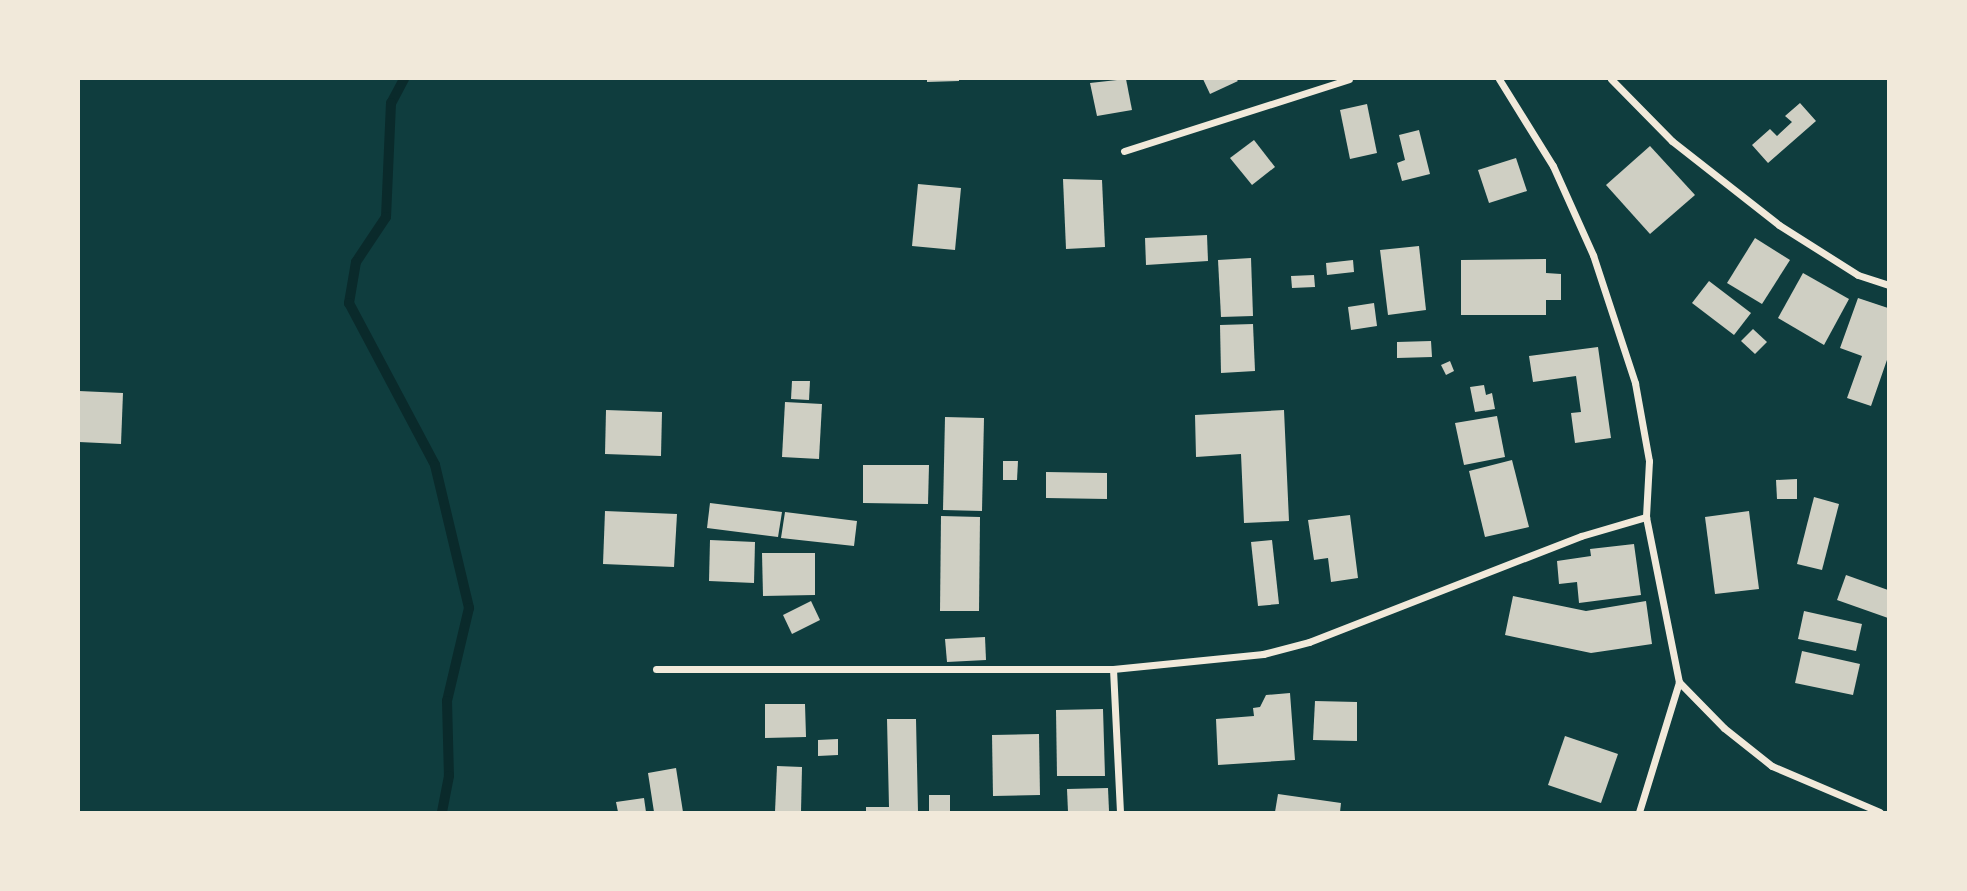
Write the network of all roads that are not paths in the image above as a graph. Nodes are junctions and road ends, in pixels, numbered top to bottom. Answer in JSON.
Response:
{"nodes":[{"id":1,"x":1349,"y":79,"type":"edge"},
{"id":2,"x":1499,"y":79,"type":"edge"},
{"id":3,"x":1611,"y":79,"type":"edge"},
{"id":4,"x":1125,"y":151,"type":"dead end"},
{"id":5,"x":1888,"y":285,"type":"edge"},
{"id":6,"x":1646,"y":517,"type":"junction"},
{"id":7,"x":656,"y":669,"type":"dead end"},
{"id":8,"x":1113,"y":669,"type":"junction"},
{"id":9,"x":1679,"y":682,"type":"junction"},
{"id":10,"x":1120,"y":812,"type":"edge"},
{"id":11,"x":1639,"y":812,"type":"edge"},
{"id":12,"x":1880,"y":812,"type":"edge"}],
"edges":[{"from":1,"to":4,"type":"street"},
{"from":2,"to":6,"type":"street"},
{"from":3,"to":5,"type":"street"},
{"from":6,"to":8,"type":"street"},
{"from":6,"to":9,"type":"street"},
{"from":7,"to":8,"type":"street"},
{"from":8,"to":10,"type":"street"},
{"from":9,"to":11,"type":"street"},
{"from":9,"to":12,"type":"street"}]}
